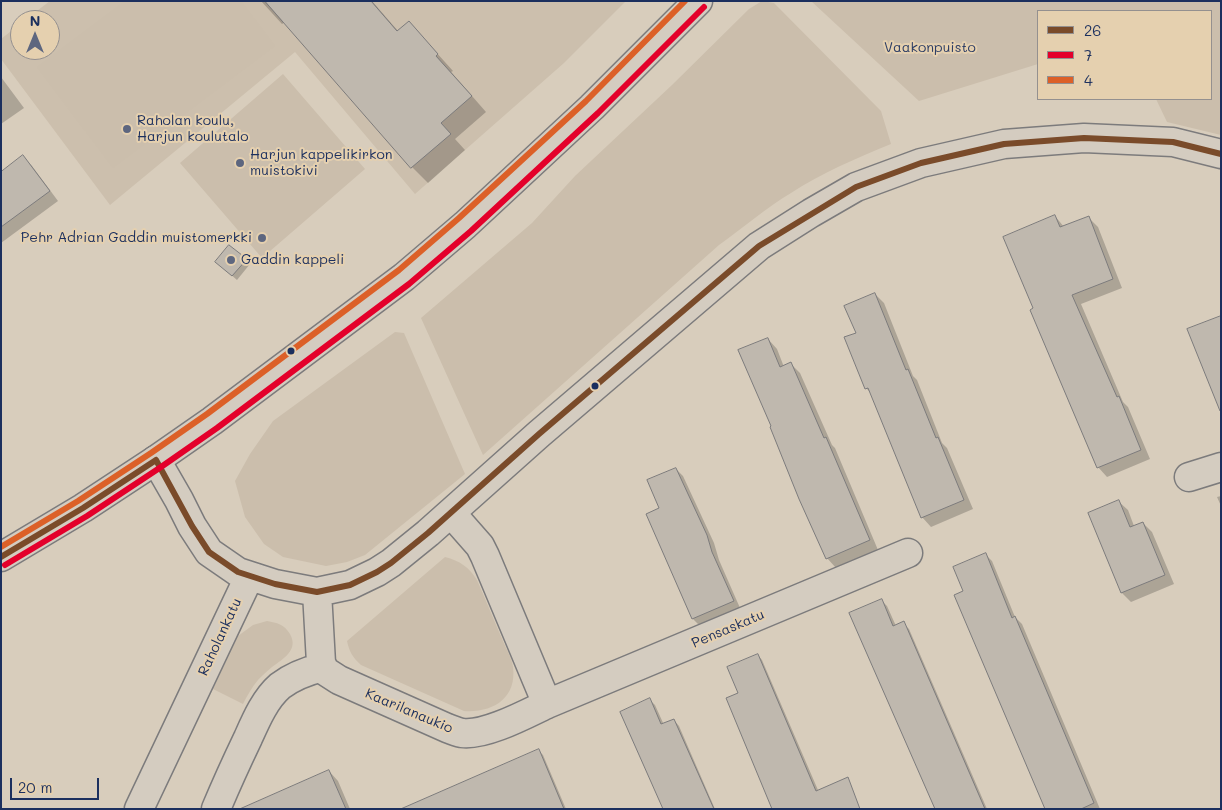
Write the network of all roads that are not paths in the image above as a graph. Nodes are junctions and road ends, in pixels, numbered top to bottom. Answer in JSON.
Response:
{"nodes":[{"id":1,"x":698,"y":1,"type":"edge"},
{"id":2,"x":1221,"y":154,"type":"edge"},
{"id":3,"x":156,"y":460,"type":"junction"},
{"id":4,"x":1221,"y":467,"type":"edge"},
{"id":5,"x":1189,"y":478,"type":"dead end"},
{"id":6,"x":451,"y":513,"type":"junction"},
{"id":7,"x":908,"y":553,"type":"dead end"},
{"id":8,"x":1,"y":557,"type":"edge"},
{"id":9,"x":249,"y":577,"type":"junction"},
{"id":10,"x":316,"y":592,"type":"junction"},
{"id":11,"x":323,"y":667,"type":"junction"},
{"id":12,"x":547,"y":704,"type":"junction"},
{"id":13,"x":139,"y":809,"type":"edge"},
{"id":14,"x":216,"y":809,"type":"edge"}],
"edges":[{"from":1,"to":3,"type":"street"},
{"from":2,"to":6,"type":"street"},
{"from":3,"to":8,"type":"street"},
{"from":3,"to":9,"type":"street"},
{"from":4,"to":5,"type":"street"},
{"from":6,"to":10,"type":"street"},
{"from":6,"to":12,"type":"street"},
{"from":7,"to":12,"type":"street","name":"Pensaskatu"},
{"from":9,"to":10,"type":"street"},
{"from":9,"to":13,"type":"street","name":"Raholankatu"},
{"from":10,"to":11,"type":"street"},
{"from":11,"to":12,"type":"street","name":"Kaarilanaukio"},
{"from":11,"to":14,"type":"street"}]}
